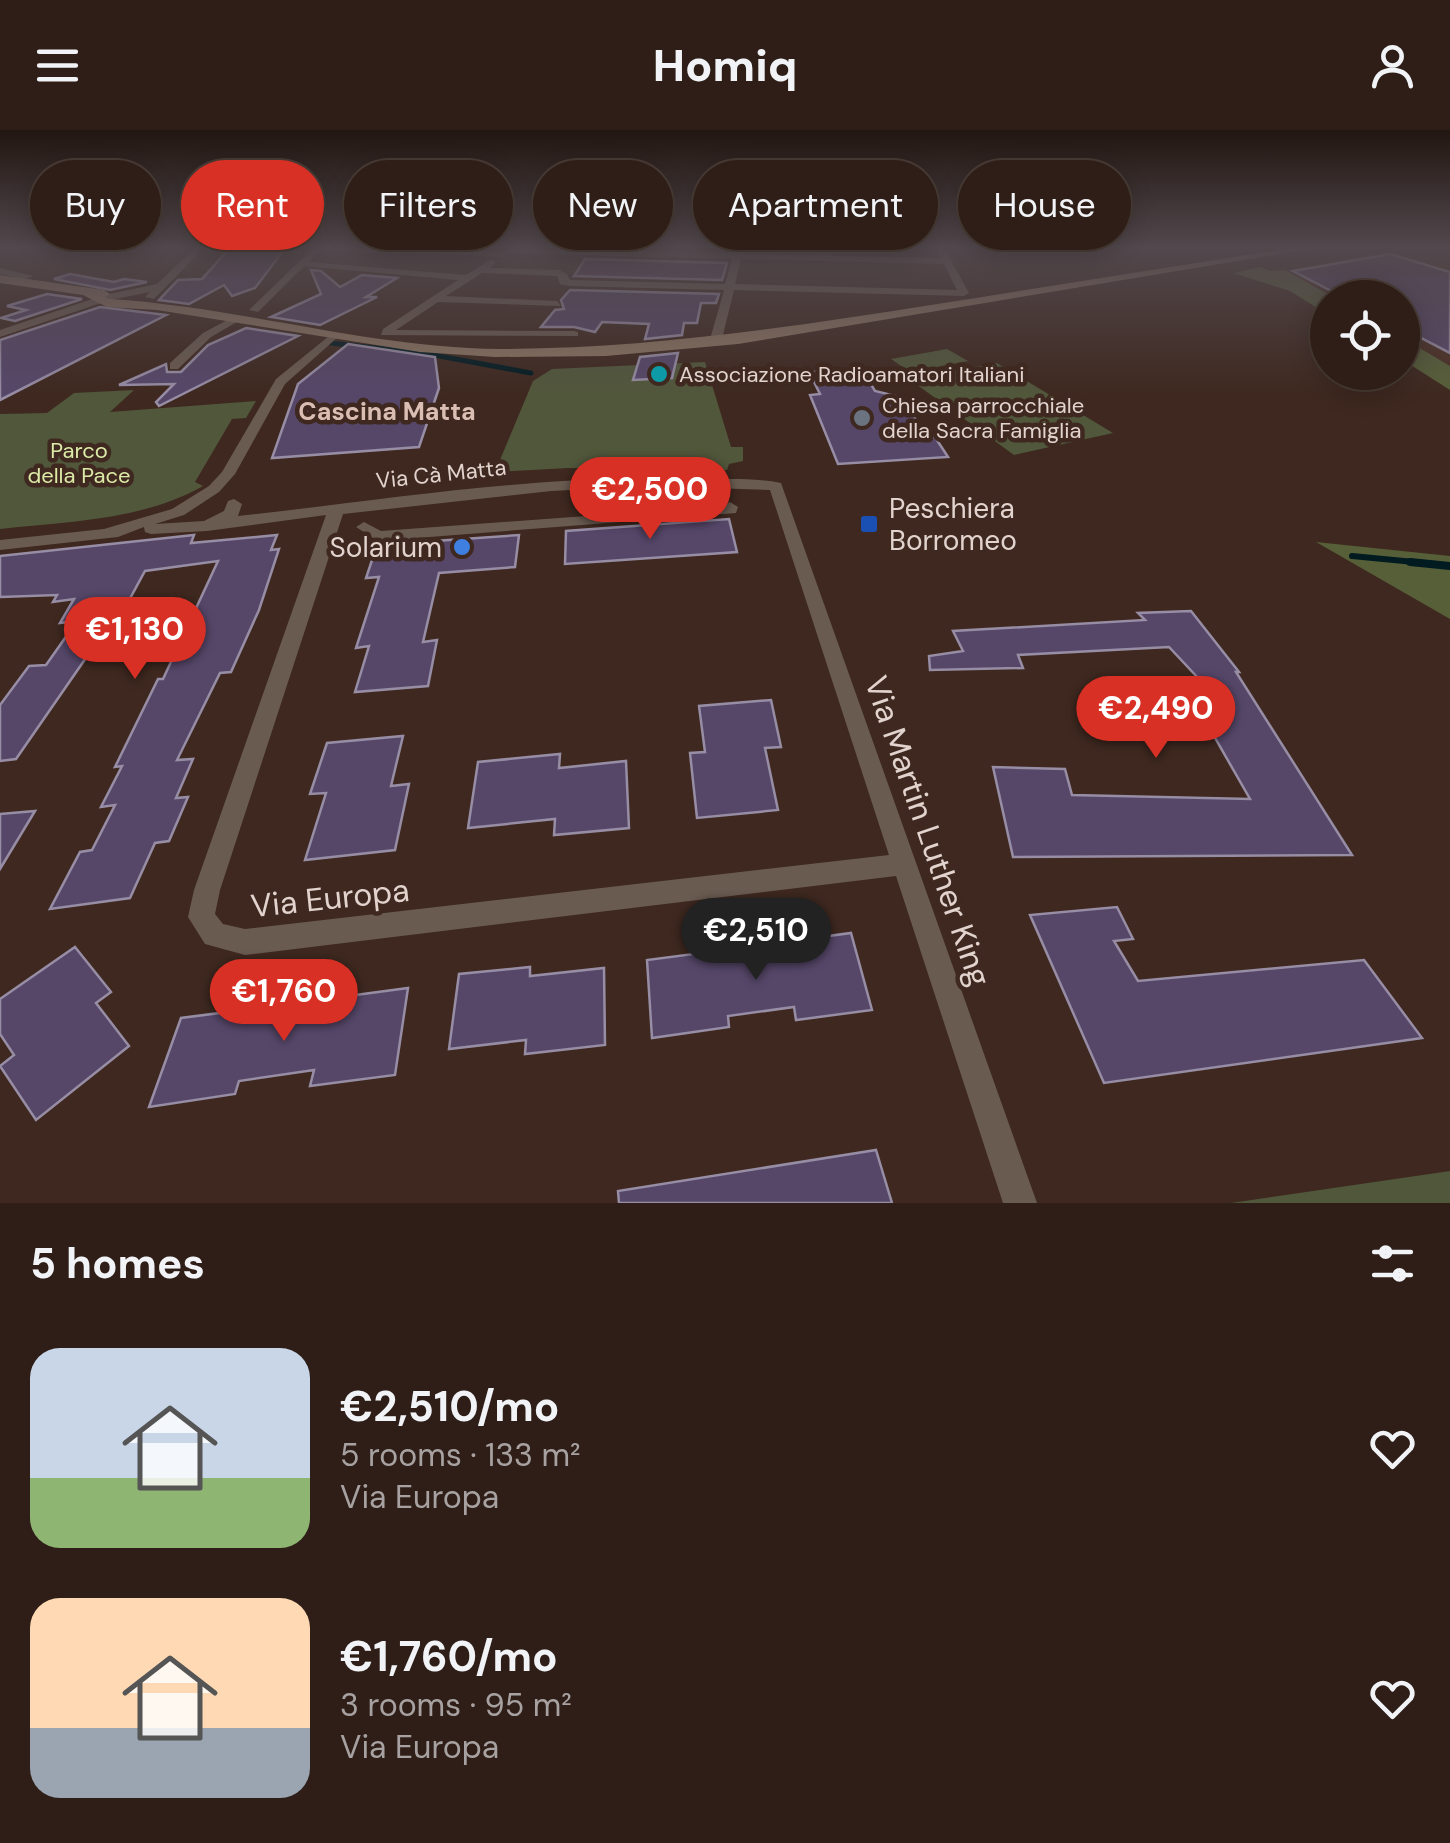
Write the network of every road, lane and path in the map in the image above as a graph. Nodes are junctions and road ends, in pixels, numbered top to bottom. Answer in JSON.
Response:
{"nodes":[{"id":1,"x":89,"y":296,"type":"edge"},
{"id":2,"x":106,"y":296,"type":"edge"},
{"id":3,"x":124,"y":296,"type":"edge"},
{"id":4,"x":156,"y":296,"type":"edge"},
{"id":5,"x":270,"y":296,"type":"edge"},
{"id":6,"x":441,"y":296,"type":"edge"},
{"id":7,"x":729,"y":296,"type":"edge"},
{"id":8,"x":1012,"y":296,"type":"edge"},
{"id":9,"x":93,"y":297,"type":"junction"},
{"id":10,"x":437,"y":299,"type":"junction"},
{"id":11,"x":153,"y":303,"type":"junction"},
{"id":12,"x":557,"y":304,"type":"dead end"},
{"id":13,"x":254,"y":310,"type":"dead end"},
{"id":14,"x":236,"y":319,"type":"junction"},
{"id":15,"x":724,"y":320,"type":"junction"},
{"id":16,"x":305,"y":331,"type":"junction"},
{"id":17,"x":0,"y":334,"type":"edge"},
{"id":18,"x":574,"y":334,"type":"dead end"},
{"id":19,"x":334,"y":335,"type":"junction"},
{"id":20,"x":379,"y":337,"type":"junction"},
{"id":21,"x":751,"y":338,"type":"junction"},
{"id":22,"x":715,"y":344,"type":"junction"},
{"id":23,"x":308,"y":356,"type":"junction"},
{"id":24,"x":174,"y":366,"type":"dead end"},
{"id":25,"x":228,"y":474,"type":"junction"},
{"id":26,"x":770,"y":483,"type":"joint"},
{"id":27,"x":197,"y":502,"type":"junction"},
{"id":28,"x":232,"y":503,"type":"junction"},
{"id":29,"x":337,"y":507,"type":"junction"},
{"id":30,"x":730,"y":507,"type":"dead end"},
{"id":31,"x":296,"y":511,"type":"junction"},
{"id":32,"x":180,"y":519,"type":"junction"},
{"id":33,"x":216,"y":523,"type":"junction"},
{"id":34,"x":364,"y":527,"type":"dead end"},
{"id":35,"x":0,"y":545,"type":"edge"},
{"id":36,"x":906,"y":864,"type":"junction"},
{"id":37,"x":1020,"y":1203,"type":"edge"}],
"edges":[{"from":1,"to":9,"type":"main road"},
{"from":2,"to":9,"type":"main road"},
{"from":3,"to":11,"type":"main road"},
{"from":4,"to":11,"type":"street"},
{"from":5,"to":13,"type":"street"},
{"from":6,"to":10,"type":"street"},
{"from":7,"to":15,"type":"street"},
{"from":8,"to":21,"type":"main road"},
{"from":9,"to":11,"type":"main road"},
{"from":9,"to":17,"type":"street"},
{"from":10,"to":12,"type":"street"},
{"from":10,"to":20,"type":"street"},
{"from":11,"to":14,"type":"main road"},
{"from":14,"to":16,"type":"main road"},
{"from":14,"to":24,"type":"street"},
{"from":15,"to":21,"type":"street"},
{"from":15,"to":22,"type":"street"},
{"from":16,"to":19,"type":"main road"},
{"from":16,"to":23,"type":"street"},
{"from":18,"to":20,"type":"street"},
{"from":19,"to":20,"type":"main road"},
{"from":19,"to":23,"type":"street"},
{"from":20,"to":22,"type":"main road"},
{"from":21,"to":22,"type":"main road"},
{"from":23,"to":25,"type":"street"},
{"from":25,"to":27,"type":"street"},
{"from":25,"to":28,"type":"street"},
{"from":26,"to":29,"type":"street","name":"Via Cà Matta"},
{"from":26,"to":36,"type":"street","name":"Via Martin Luther King"},
{"from":27,"to":28,"type":"street","name":"Via Cà Matta"},
{"from":27,"to":32,"type":"street"},
{"from":28,"to":31,"type":"street","name":"Via Cà Matta"},
{"from":28,"to":33,"type":"street"},
{"from":29,"to":31,"type":"street","name":"Via Cà Matta"},
{"from":29,"to":36,"type":"street","name":"Via Europa"},
{"from":30,"to":34,"type":"street"},
{"from":31,"to":33,"type":"street","name":"Via Cà Matta"},
{"from":32,"to":33,"type":"street","name":"Via Cà Matta"},
{"from":32,"to":35,"type":"street","name":"Via Cà Matta"},
{"from":36,"to":37,"type":"street","name":"Via Martin Luther King"}]}
